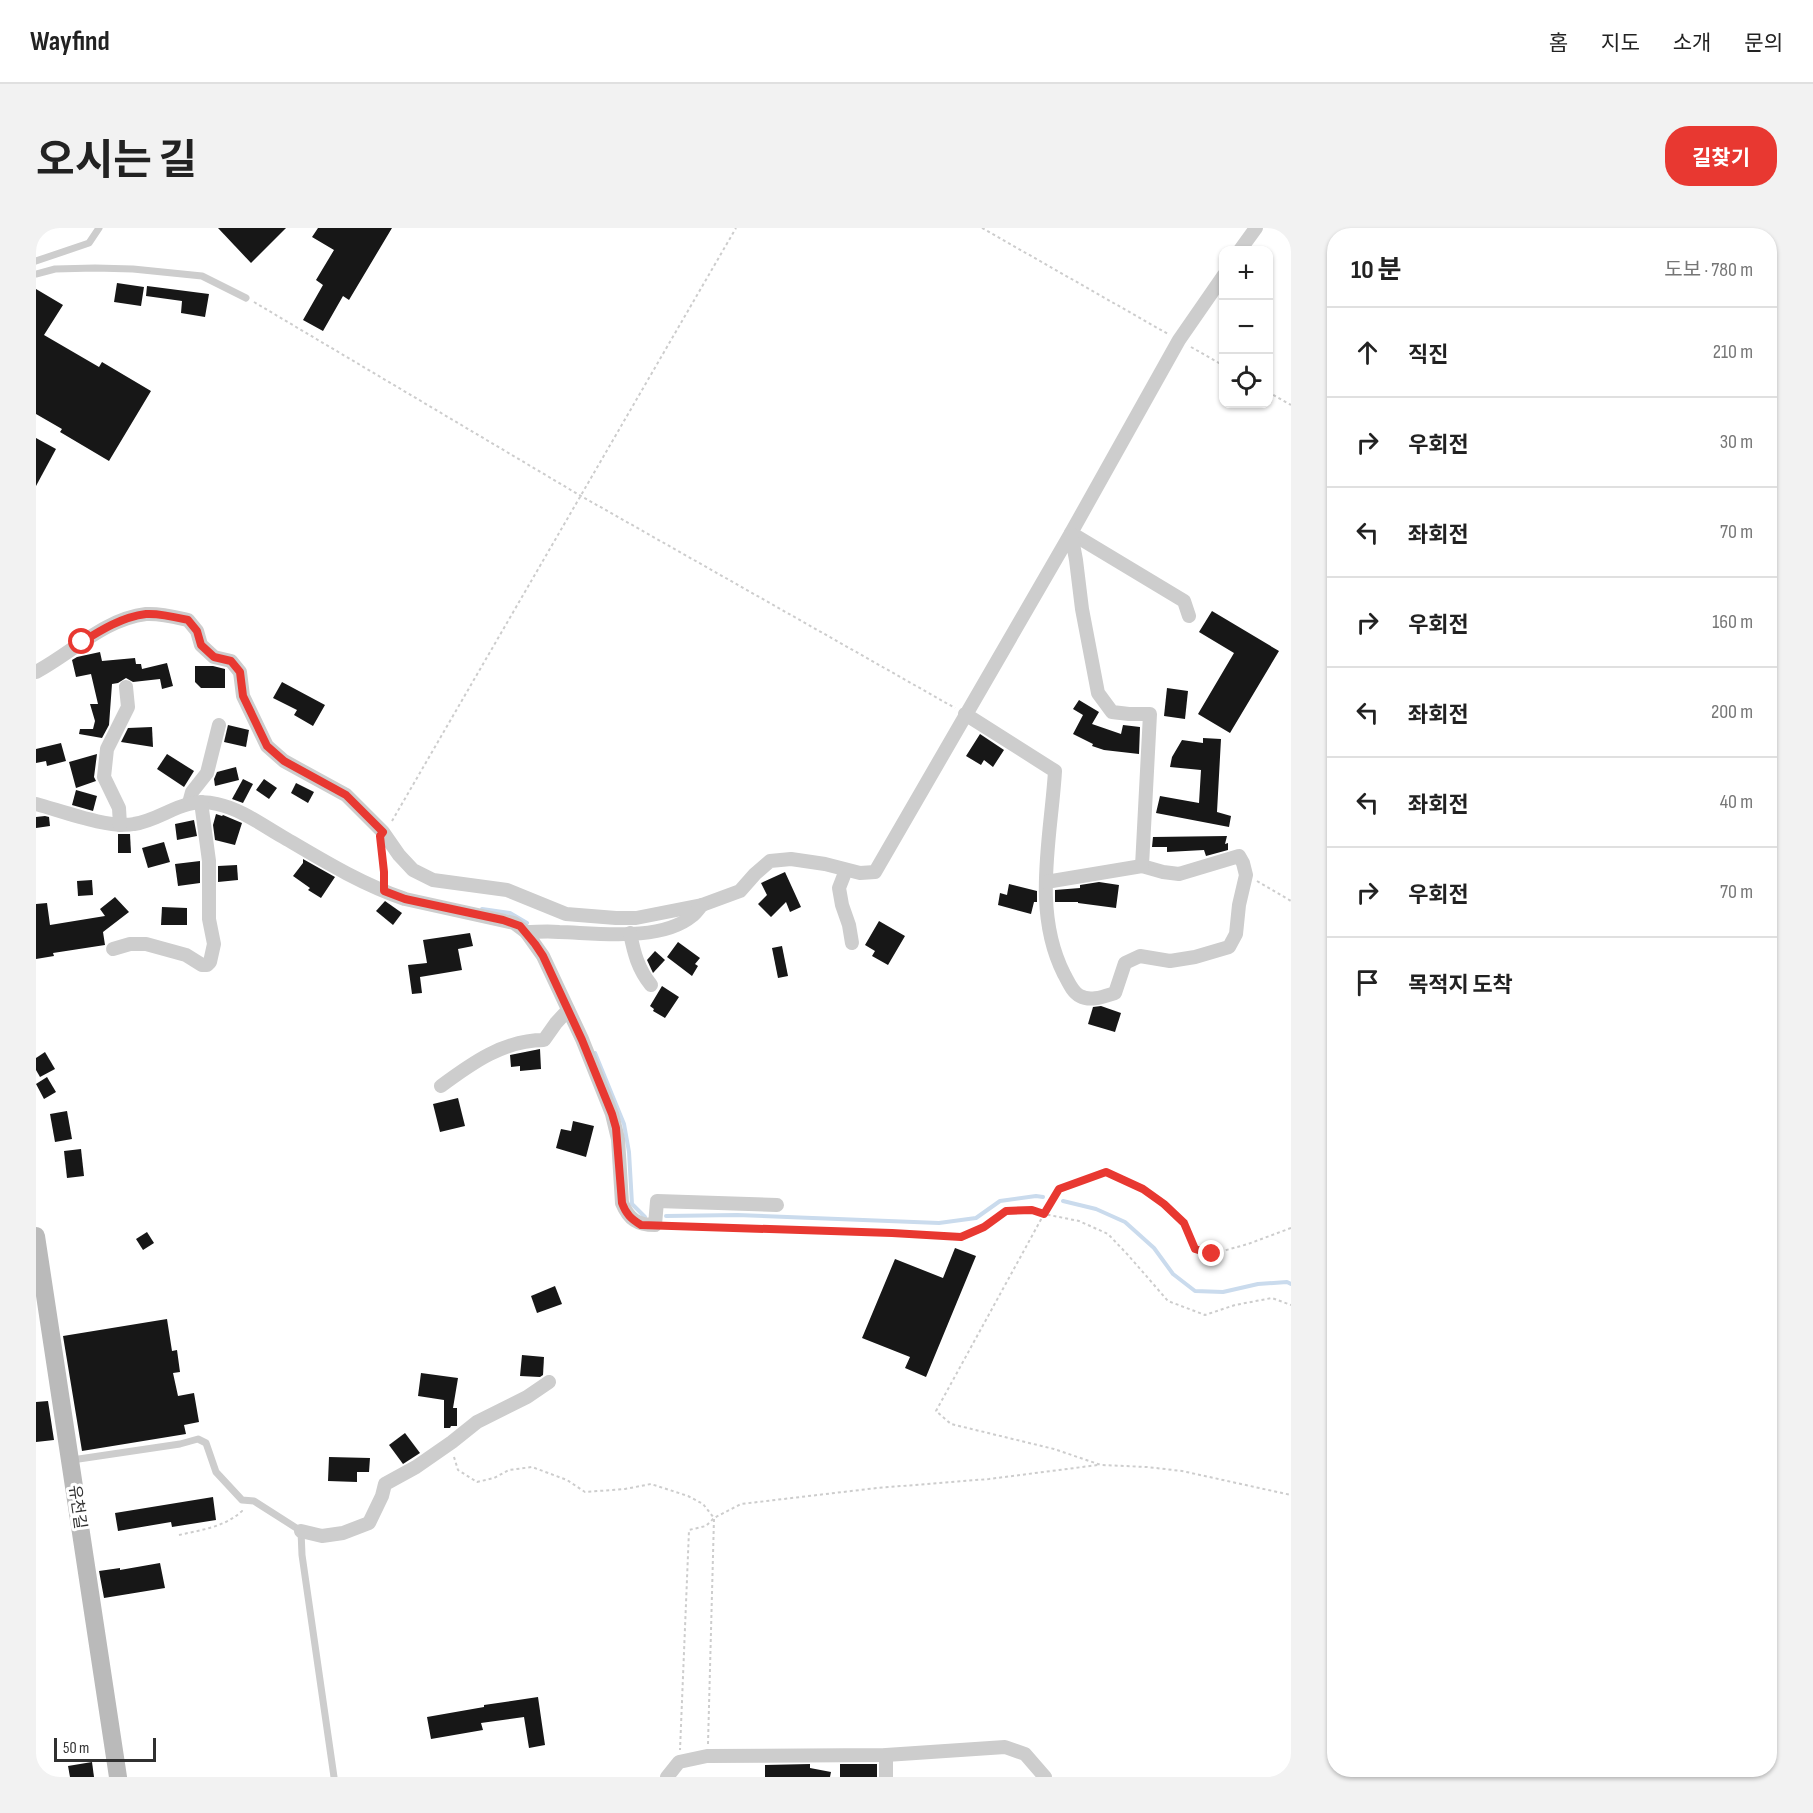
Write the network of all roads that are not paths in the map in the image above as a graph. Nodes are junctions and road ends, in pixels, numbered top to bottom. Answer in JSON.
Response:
{"nodes":[{"id":1,"x":99,"y":228,"type":"edge"},
{"id":2,"x":1256,"y":228,"type":"edge"},
{"id":3,"x":1243,"y":246,"type":"edge"},
{"id":4,"x":36,"y":261,"type":"edge"},
{"id":5,"x":36,"y":274,"type":"edge"},
{"id":6,"x":1219,"y":282,"type":"edge"},
{"id":7,"x":246,"y":298,"type":"road end"},
{"id":8,"x":1071,"y":532,"type":"junction"},
{"id":9,"x":1189,"y":616,"type":"dead end"},
{"id":10,"x":36,"y":672,"type":"edge"},
{"id":11,"x":126,"y":687,"type":"dead end"},
{"id":12,"x":965,"y":714,"type":"junction"},
{"id":13,"x":219,"y":725,"type":"dead end"},
{"id":14,"x":195,"y":802,"type":"junction"},
{"id":15,"x":36,"y":804,"type":"edge"},
{"id":16,"x":120,"y":825,"type":"junction"},
{"id":17,"x":1142,"y":866,"type":"junction"},
{"id":18,"x":846,"y":870,"type":"junction"},
{"id":19,"x":1046,"y":882,"type":"junction"},
{"id":20,"x":702,"y":905,"type":"junction"},
{"id":21,"x":526,"y":932,"type":"junction"},
{"id":22,"x":630,"y":933,"type":"junction"},
{"id":23,"x":852,"y":943,"type":"dead end"},
{"id":24,"x":113,"y":949,"type":"dead end"},
{"id":25,"x":651,"y":985,"type":"dead end"},
{"id":26,"x":568,"y":1010,"type":"junction"},
{"id":27,"x":441,"y":1086,"type":"dead end"},
{"id":28,"x":777,"y":1205,"type":"dead end"},
{"id":29,"x":36,"y":1236,"type":"edge"},
{"id":30,"x":549,"y":1382,"type":"dead end"},
{"id":31,"x":70,"y":1460,"type":"junction"},
{"id":32,"x":301,"y":1531,"type":"junction"},
{"id":33,"x":886,"y":1755,"type":"junction"},
{"id":34,"x":118,"y":1777,"type":"edge"},
{"id":35,"x":334,"y":1777,"type":"edge"},
{"id":36,"x":667,"y":1777,"type":"edge"},
{"id":37,"x":886,"y":1777,"type":"edge"},
{"id":38,"x":1046,"y":1777,"type":"edge"}],
"edges":[{"from":1,"to":4,"type":"lane"},
{"from":2,"to":3,"type":"street"},
{"from":5,"to":7,"type":"lane"},
{"from":6,"to":8,"type":"street"},
{"from":8,"to":9,"type":"street"},
{"from":8,"to":12,"type":"street"},
{"from":8,"to":17,"type":"street"},
{"from":10,"to":20,"type":"street"},
{"from":11,"to":16,"type":"street"},
{"from":12,"to":18,"type":"street"},
{"from":12,"to":19,"type":"street"},
{"from":13,"to":14,"type":"street"},
{"from":14,"to":16,"type":"street"},
{"from":14,"to":21,"type":"street"},
{"from":14,"to":24,"type":"street"},
{"from":15,"to":16,"type":"street"},
{"from":17,"to":19,"type":"street"},
{"from":17,"to":19,"type":"street"},
{"from":18,"to":20,"type":"street"},
{"from":18,"to":23,"type":"street"},
{"from":20,"to":22,"type":"street"},
{"from":21,"to":22,"type":"street"},
{"from":21,"to":26,"type":"street"},
{"from":22,"to":25,"type":"street"},
{"from":26,"to":27,"type":"street"},
{"from":26,"to":28,"type":"street"},
{"from":29,"to":31,"type":"street","name":"유천길"},
{"from":30,"to":32,"type":"street"},
{"from":31,"to":32,"type":"lane"},
{"from":31,"to":34,"type":"street","name":"유천길"},
{"from":32,"to":35,"type":"lane"},
{"from":33,"to":36,"type":"street"},
{"from":33,"to":37,"type":"street"},
{"from":33,"to":38,"type":"street"}]}
